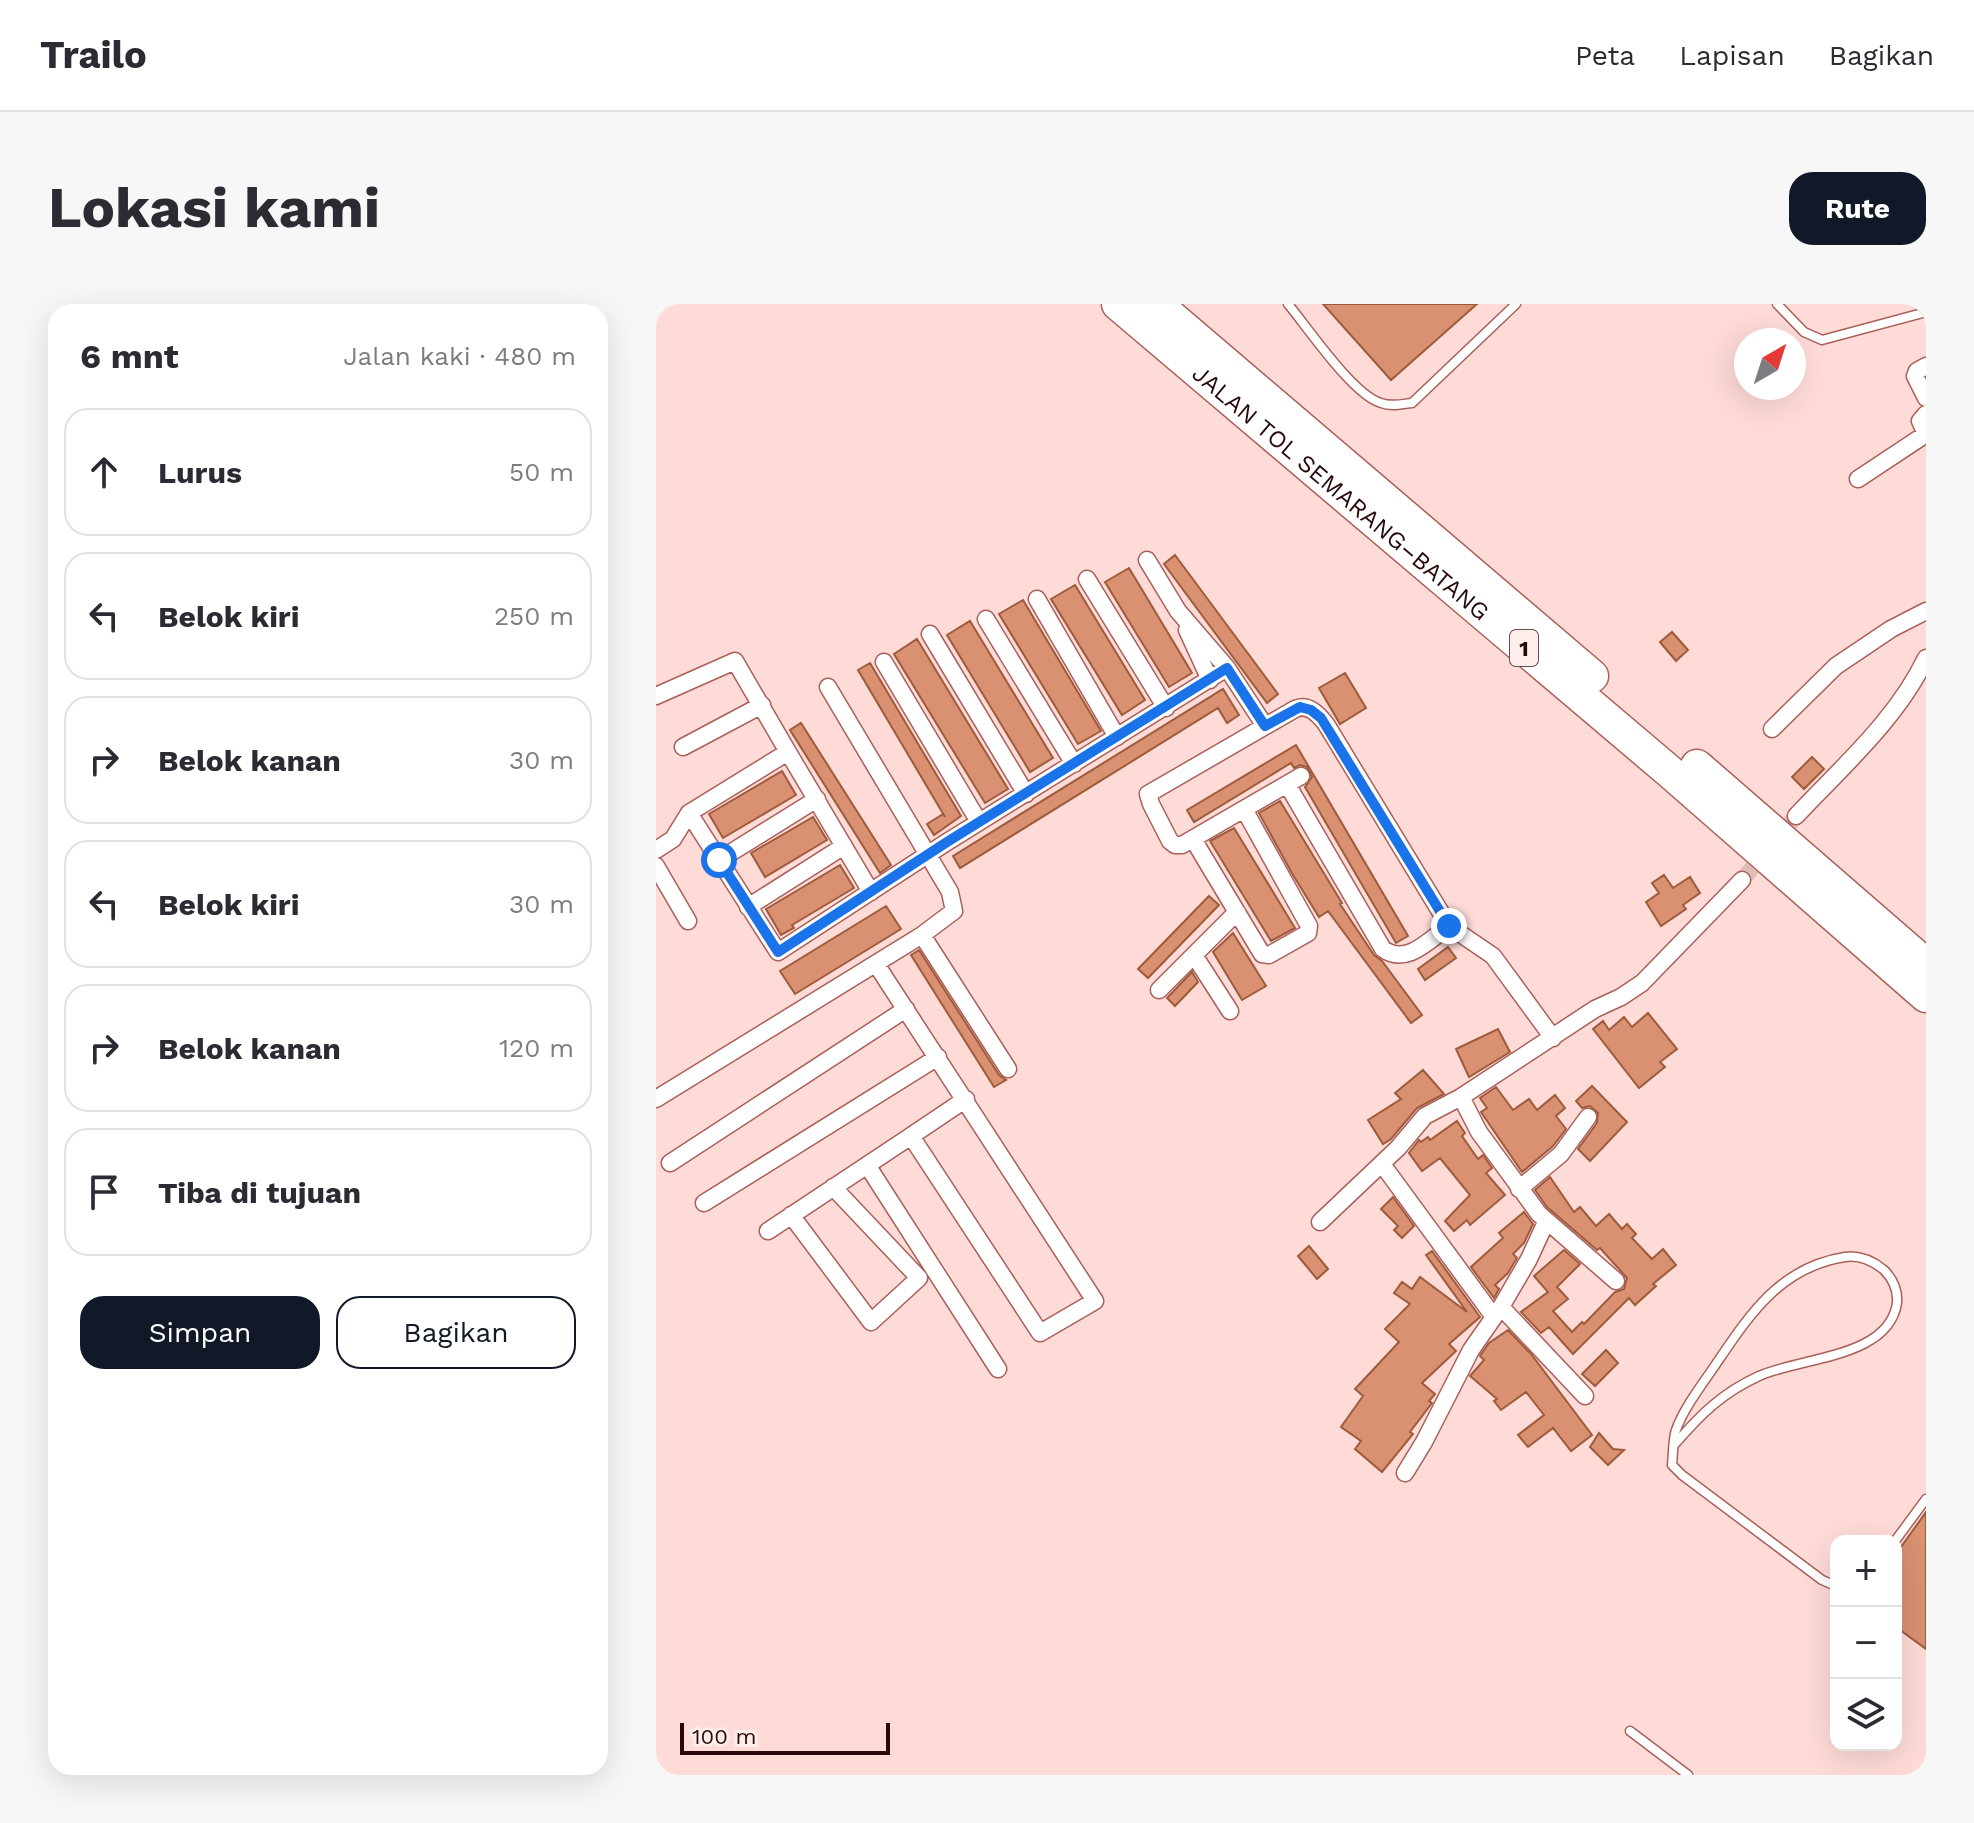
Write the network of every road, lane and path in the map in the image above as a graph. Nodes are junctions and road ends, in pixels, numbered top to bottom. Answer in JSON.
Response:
{"nodes":[{"id":1,"x":1118,"y":304,"type":"edge"},
{"id":2,"x":1156,"y":304,"type":"edge"},
{"id":3,"x":1288,"y":304,"type":"edge"},
{"id":4,"x":1516,"y":304,"type":"edge"},
{"id":5,"x":1777,"y":304,"type":"edge"},
{"id":6,"x":1926,"y":312,"type":"edge"},
{"id":7,"x":1926,"y":366,"type":"edge"},
{"id":8,"x":1926,"y":398,"type":"edge"},
{"id":9,"x":1926,"y":414,"type":"edge"},
{"id":10,"x":1858,"y":479,"type":"dead end"},
{"id":11,"x":1147,"y":560,"type":"dead end"},
{"id":12,"x":1087,"y":579,"type":"dead end"},
{"id":13,"x":1037,"y":599,"type":"dead end"},
{"id":14,"x":1178,"y":611,"type":"junction"},
{"id":15,"x":1926,"y":611,"type":"edge"},
{"id":16,"x":986,"y":619,"type":"dead end"},
{"id":17,"x":930,"y":634,"type":"dead end"},
{"id":18,"x":1926,"y":658,"type":"edge"},
{"id":19,"x":884,"y":662,"type":"dead end"},
{"id":20,"x":1227,"y":668,"type":"junction"},
{"id":21,"x":1210,"y":680,"type":"junction"},
{"id":22,"x":828,"y":687,"type":"dead end"},
{"id":23,"x":656,"y":696,"type":"edge"},
{"id":24,"x":762,"y":705,"type":"junction"},
{"id":25,"x":1166,"y":708,"type":"junction"},
{"id":26,"x":1265,"y":726,"type":"junction"},
{"id":27,"x":1772,"y":729,"type":"dead end"},
{"id":28,"x":1117,"y":737,"type":"junction"},
{"id":29,"x":683,"y":747,"type":"dead end"},
{"id":30,"x":788,"y":752,"type":"junction"},
{"id":31,"x":1074,"y":764,"type":"junction"},
{"id":32,"x":1026,"y":794,"type":"junction"},
{"id":33,"x":817,"y":799,"type":"junction"},
{"id":34,"x":1244,"y":809,"type":"junction"},
{"id":35,"x":689,"y":813,"type":"junction"},
{"id":36,"x":1796,"y":816,"type":"tunnel mouth"},
{"id":37,"x":979,"y":822,"type":"junction"},
{"id":38,"x":1193,"y":839,"type":"junction"},
{"id":39,"x":844,"y":846,"type":"junction"},
{"id":40,"x":656,"y":850,"type":"edge"},
{"id":41,"x":928,"y":854,"type":"junction"},
{"id":42,"x":719,"y":860,"type":"junction"},
{"id":43,"x":656,"y":866,"type":"edge"},
{"id":44,"x":1742,"y":880,"type":"tunnel mouth"},
{"id":45,"x":871,"y":892,"type":"junction"},
{"id":46,"x":748,"y":907,"type":"junction"},
{"id":47,"x":1237,"y":912,"type":"junction"},
{"id":48,"x":688,"y":921,"type":"dead end"},
{"id":49,"x":1449,"y":926,"type":"junction"},
{"id":50,"x":922,"y":935,"type":"junction"},
{"id":51,"x":1194,"y":955,"type":"junction"},
{"id":52,"x":876,"y":964,"type":"junction"},
{"id":53,"x":1926,"y":965,"type":"edge"},
{"id":54,"x":1159,"y":990,"type":"dead end"},
{"id":55,"x":1926,"y":996,"type":"edge"},
{"id":56,"x":906,"y":1009,"type":"junction"},
{"id":57,"x":1230,"y":1011,"type":"dead end"},
{"id":58,"x":1553,"y":1038,"type":"junction"},
{"id":59,"x":938,"y":1057,"type":"junction"},
{"id":60,"x":1008,"y":1069,"type":"dead end"},
{"id":61,"x":1461,"y":1097,"type":"junction"},
{"id":62,"x":656,"y":1099,"type":"edge"},
{"id":63,"x":966,"y":1099,"type":"junction"},
{"id":64,"x":1588,"y":1117,"type":"dead end"},
{"id":65,"x":911,"y":1136,"type":"junction"},
{"id":66,"x":670,"y":1163,"type":"dead end"},
{"id":67,"x":1382,"y":1164,"type":"junction"},
{"id":68,"x":867,"y":1165,"type":"junction"},
{"id":69,"x":833,"y":1187,"type":"junction"},
{"id":70,"x":1519,"y":1189,"type":"junction"},
{"id":71,"x":704,"y":1203,"type":"dead end"},
{"id":72,"x":791,"y":1215,"type":"junction"},
{"id":73,"x":1320,"y":1222,"type":"dead end"},
{"id":74,"x":1546,"y":1222,"type":"junction"},
{"id":75,"x":768,"y":1231,"type":"dead end"},
{"id":76,"x":932,"y":1266,"type":"junction"},
{"id":77,"x":919,"y":1278,"type":"junction"},
{"id":78,"x":1616,"y":1281,"type":"dead end"},
{"id":79,"x":1498,"y":1312,"type":"junction"},
{"id":80,"x":998,"y":1369,"type":"dead end"},
{"id":81,"x":1585,"y":1396,"type":"dead end"},
{"id":82,"x":1675,"y":1444,"type":"junction"},
{"id":83,"x":1405,"y":1473,"type":"dead end"},
{"id":84,"x":1926,"y":1499,"type":"edge"},
{"id":85,"x":1899,"y":1535,"type":"edge"},
{"id":86,"x":1830,"y":1583,"type":"edge"},
{"id":87,"x":1630,"y":1731,"type":"dead end"},
{"id":88,"x":1688,"y":1775,"type":"edge"}],
"edges":[{"from":1,"to":55,"type":"highway","name":"JALAN TOL SEMARANG–BATANG","number":"1"},
{"from":2,"to":53,"type":"highway","name":"JALAN TOL SEMARANG–BATANG","number":"1"},
{"from":3,"to":4,"type":"lane"},
{"from":5,"to":6,"type":"lane"},
{"from":7,"to":8,"type":"street"},
{"from":9,"to":10,"type":"street"},
{"from":11,"to":14,"type":"street"},
{"from":12,"to":25,"type":"street"},
{"from":13,"to":28,"type":"street"},
{"from":14,"to":20,"type":"street"},
{"from":14,"to":21,"type":"street"},
{"from":15,"to":27,"type":"street"},
{"from":16,"to":31,"type":"street"},
{"from":17,"to":32,"type":"street"},
{"from":18,"to":36,"type":"street"},
{"from":19,"to":37,"type":"street"},
{"from":20,"to":21,"type":"street"},
{"from":20,"to":26,"type":"street"},
{"from":21,"to":25,"type":"street"},
{"from":22,"to":41,"type":"street"},
{"from":23,"to":24,"type":"street"},
{"from":24,"to":29,"type":"street"},
{"from":24,"to":30,"type":"street"},
{"from":25,"to":28,"type":"street"},
{"from":26,"to":38,"type":"street"},
{"from":26,"to":49,"type":"street"},
{"from":28,"to":31,"type":"street"},
{"from":30,"to":33,"type":"street"},
{"from":30,"to":35,"type":"street"},
{"from":31,"to":32,"type":"street"},
{"from":32,"to":37,"type":"street"},
{"from":33,"to":39,"type":"street"},
{"from":33,"to":42,"type":"street"},
{"from":34,"to":38,"type":"street"},
{"from":34,"to":47,"type":"street"},
{"from":34,"to":49,"type":"street"},
{"from":35,"to":40,"type":"street"},
{"from":35,"to":42,"type":"street"},
{"from":37,"to":41,"type":"street"},
{"from":38,"to":47,"type":"street"},
{"from":39,"to":45,"type":"street"},
{"from":39,"to":46,"type":"street"},
{"from":41,"to":45,"type":"street"},
{"from":41,"to":50,"type":"street"},
{"from":42,"to":46,"type":"street"},
{"from":43,"to":48,"type":"street"},
{"from":44,"to":58,"type":"street"},
{"from":45,"to":46,"type":"street"},
{"from":47,"to":51,"type":"street"},
{"from":49,"to":58,"type":"street"},
{"from":50,"to":52,"type":"street"},
{"from":50,"to":60,"type":"street"},
{"from":51,"to":54,"type":"street"},
{"from":51,"to":57,"type":"street"},
{"from":52,"to":56,"type":"street"},
{"from":52,"to":62,"type":"street"},
{"from":56,"to":59,"type":"street"},
{"from":56,"to":66,"type":"street"},
{"from":58,"to":61,"type":"street"},
{"from":59,"to":63,"type":"street"},
{"from":59,"to":71,"type":"street"},
{"from":61,"to":67,"type":"street"},
{"from":61,"to":70,"type":"street"},
{"from":63,"to":65,"type":"street"},
{"from":63,"to":65,"type":"street"},
{"from":64,"to":70,"type":"street"},
{"from":65,"to":68,"type":"street"},
{"from":67,"to":73,"type":"street"},
{"from":67,"to":79,"type":"street"},
{"from":68,"to":69,"type":"street"},
{"from":68,"to":76,"type":"street"},
{"from":69,"to":72,"type":"street"},
{"from":69,"to":77,"type":"street"},
{"from":70,"to":74,"type":"street"},
{"from":72,"to":75,"type":"street"},
{"from":72,"to":77,"type":"street"},
{"from":74,"to":78,"type":"street"},
{"from":74,"to":79,"type":"street"},
{"from":76,"to":77,"type":"street"},
{"from":76,"to":80,"type":"street"},
{"from":79,"to":81,"type":"street"},
{"from":79,"to":83,"type":"street"},
{"from":82,"to":82,"type":"lane"},
{"from":82,"to":86,"type":"lane"},
{"from":84,"to":85,"type":"lane"},
{"from":87,"to":88,"type":"lane"}]}
